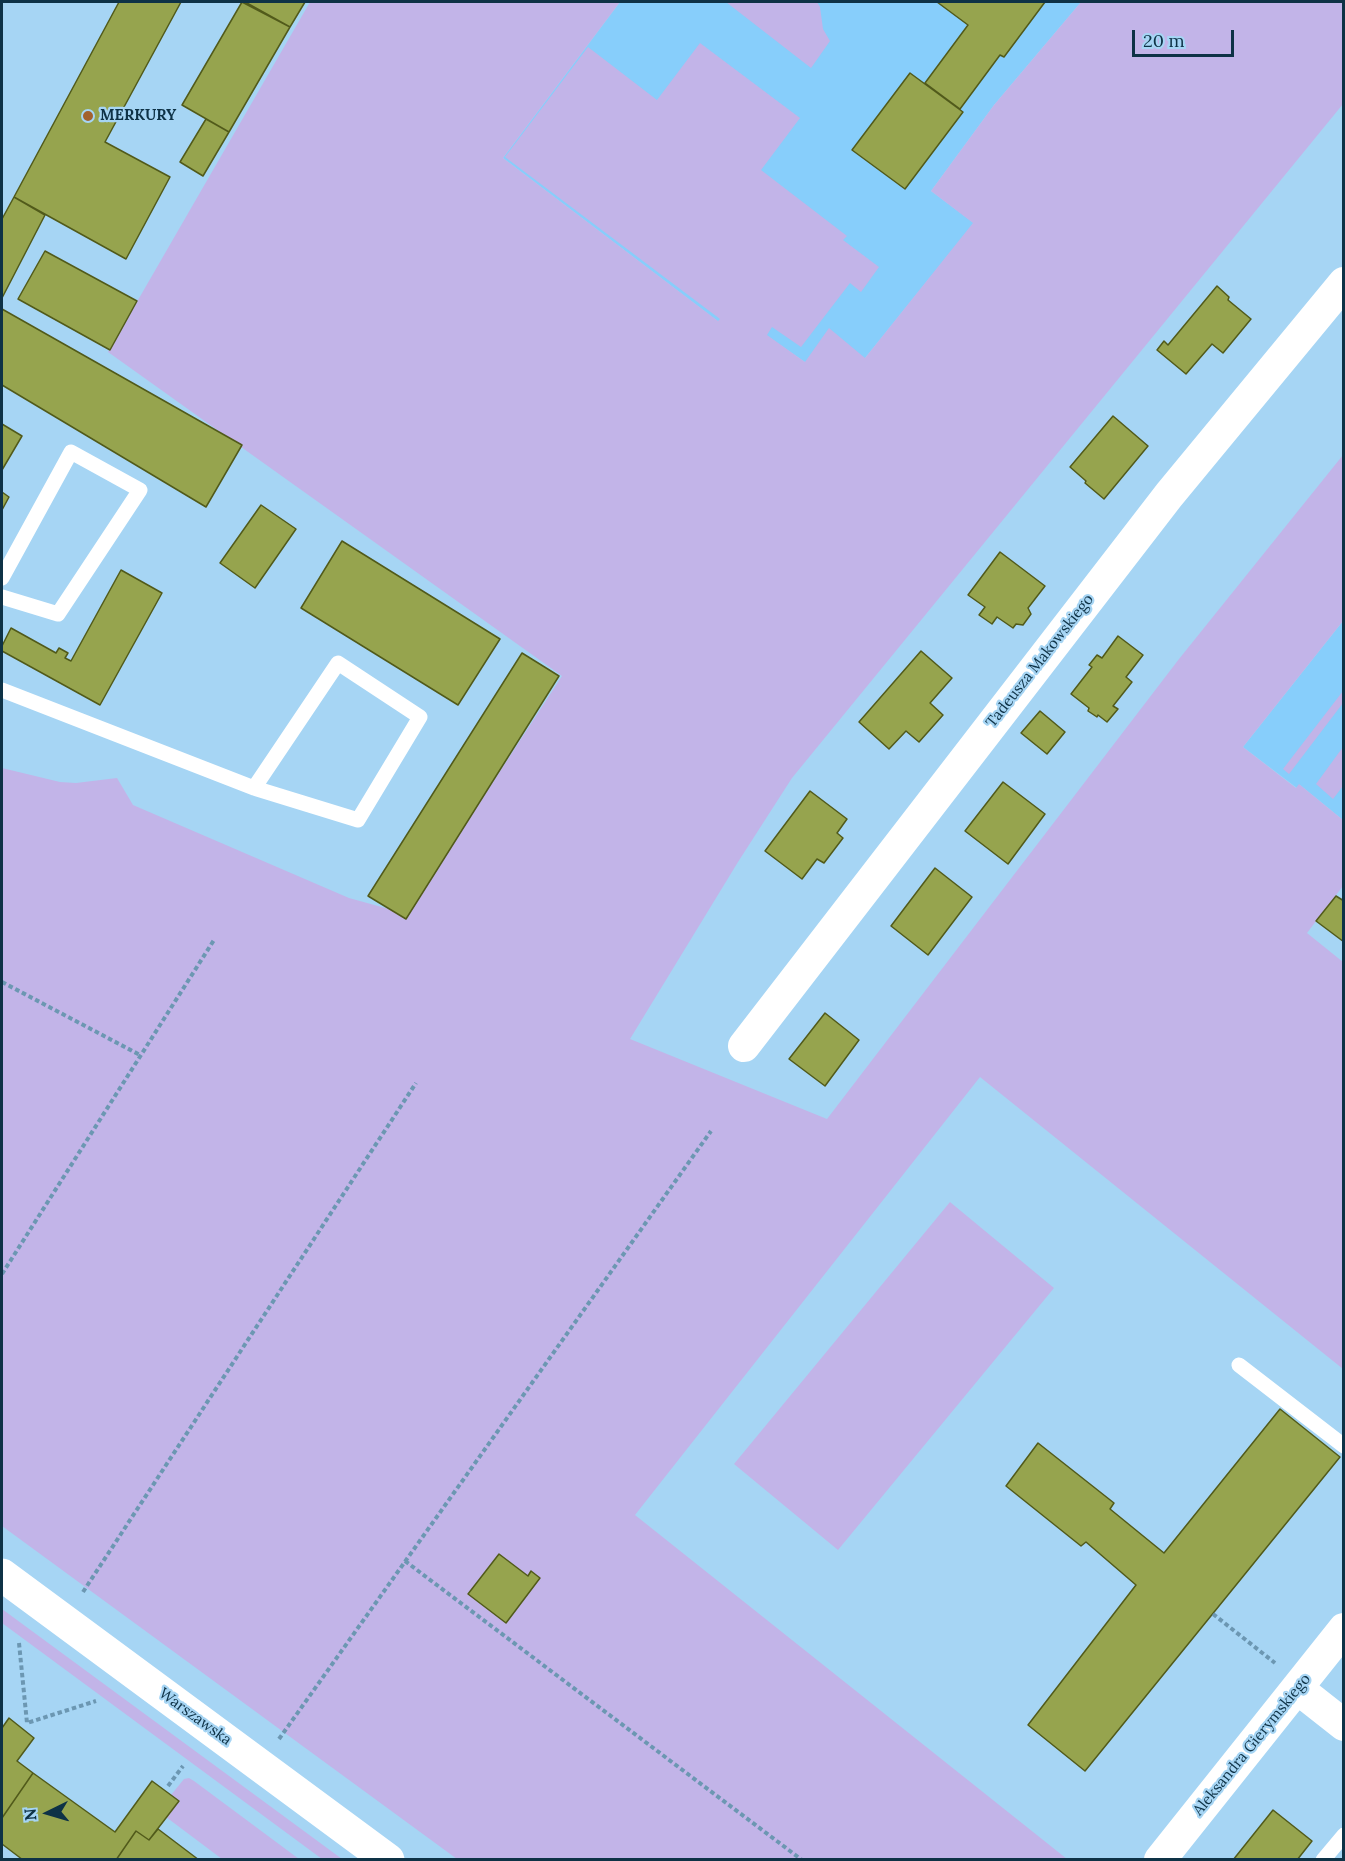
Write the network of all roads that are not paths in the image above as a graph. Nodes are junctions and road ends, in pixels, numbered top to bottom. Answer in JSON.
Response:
{"nodes":[{"id":1,"x":1344,"y":283,"type":"edge"},
{"id":2,"x":2,"y":578,"type":"edge"},
{"id":3,"x":2,"y":597,"type":"edge"},
{"id":4,"x":2,"y":690,"type":"edge"},
{"id":5,"x":254,"y":788,"type":"junction"},
{"id":6,"x":744,"y":1046,"type":"dead end"},
{"id":7,"x":1239,"y":1365,"type":"dead end"},
{"id":8,"x":1344,"y":1446,"type":"edge"},
{"id":9,"x":2,"y":1575,"type":"edge"},
{"id":10,"x":1344,"y":1629,"type":"edge"},
{"id":11,"x":1288,"y":1677,"type":"junction"},
{"id":12,"x":1344,"y":1725,"type":"edge"},
{"id":13,"x":1344,"y":1835,"type":"edge"},
{"id":14,"x":388,"y":1860,"type":"edge"},
{"id":15,"x":1160,"y":1860,"type":"edge"},
{"id":16,"x":1323,"y":1860,"type":"edge"}],
"edges":[{"from":1,"to":6,"type":"street","name":"Tadeusza Makowskiego"},
{"from":2,"to":3,"type":"lane"},
{"from":4,"to":5,"type":"lane"},
{"from":5,"to":5,"type":"lane"},
{"from":7,"to":8,"type":"lane"},
{"from":9,"to":14,"type":"street","name":"Warszawska"},
{"from":10,"to":11,"type":"street","name":"Aleksandra Gierymskiego"},
{"from":11,"to":12,"type":"street"},
{"from":11,"to":15,"type":"street","name":"Aleksandra Gierymskiego"},
{"from":13,"to":16,"type":"lane"}]}
